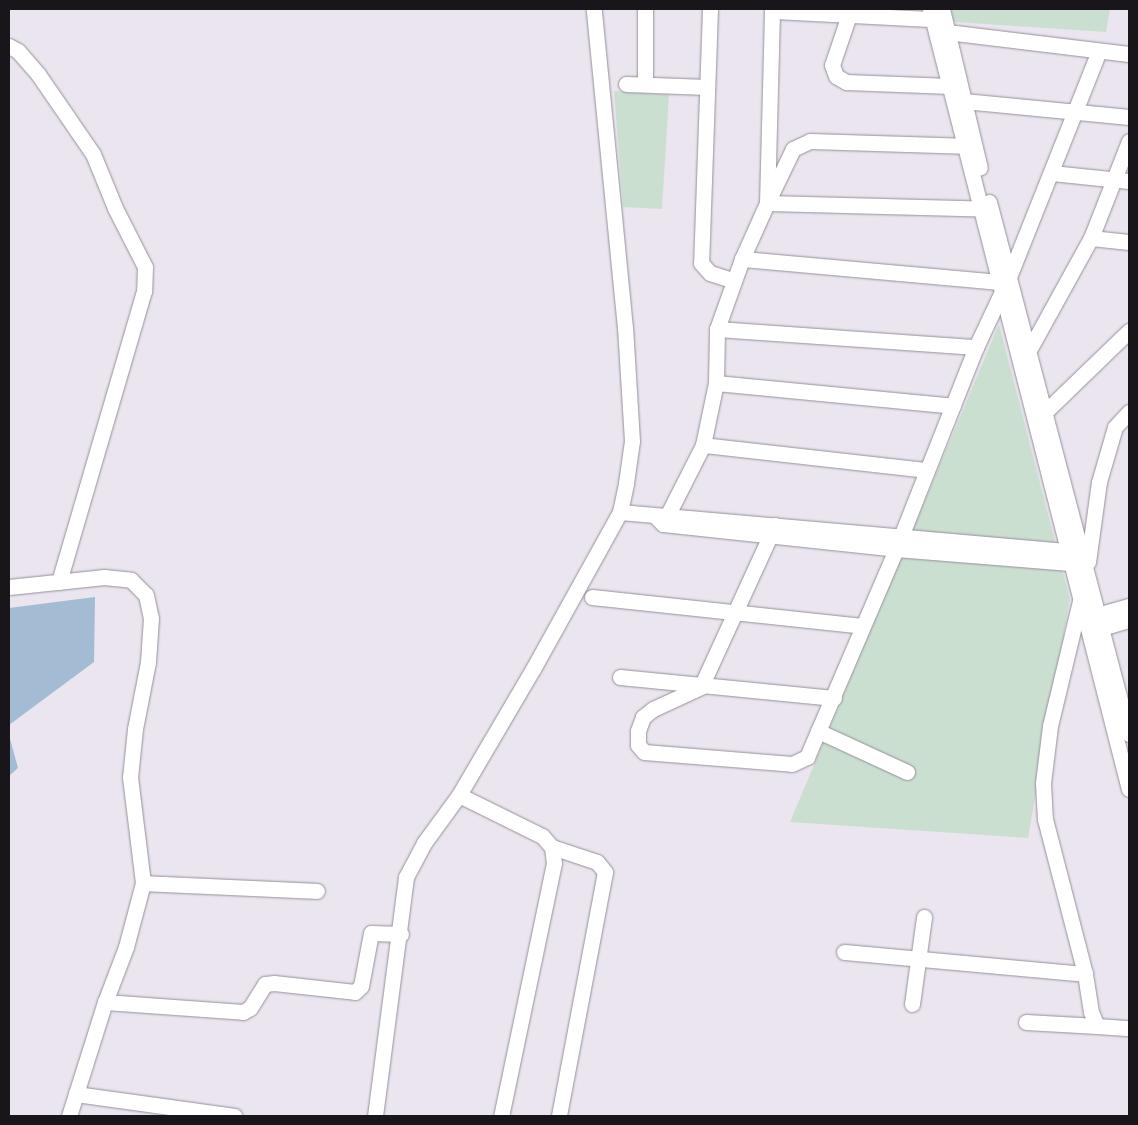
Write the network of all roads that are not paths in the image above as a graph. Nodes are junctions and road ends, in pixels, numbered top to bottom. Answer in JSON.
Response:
{"nodes":[{"id":1,"x":594,"y":9,"type":"edge"},
{"id":2,"x":645,"y":9,"type":"edge"},
{"id":3,"x":710,"y":9,"type":"edge"},
{"id":4,"x":772,"y":10,"type":"edge"},
{"id":5,"x":850,"y":12,"type":"edge"},
{"id":6,"x":935,"y":12,"type":"edge"},
{"id":7,"x":948,"y":32,"type":"junction"},
{"id":8,"x":9,"y":46,"type":"edge"},
{"id":9,"x":1099,"y":51,"type":"junction"},
{"id":10,"x":1129,"y":54,"type":"edge"},
{"id":11,"x":626,"y":84,"type":"dead end"},
{"id":12,"x":645,"y":84,"type":"junction"},
{"id":13,"x":950,"y":86,"type":"junction"},
{"id":14,"x":707,"y":87,"type":"junction"},
{"id":15,"x":964,"y":101,"type":"junction"},
{"id":16,"x":1076,"y":112,"type":"junction"},
{"id":17,"x":1129,"y":117,"type":"edge"},
{"id":18,"x":1129,"y":141,"type":"edge"},
{"id":19,"x":968,"y":146,"type":"junction"},
{"id":20,"x":1052,"y":173,"type":"junction"},
{"id":21,"x":1122,"y":180,"type":"edge"},
{"id":22,"x":767,"y":203,"type":"junction"},
{"id":23,"x":985,"y":209,"type":"junction"},
{"id":24,"x":1091,"y":238,"type":"junction"},
{"id":25,"x":1129,"y":242,"type":"edge"},
{"id":26,"x":742,"y":259,"type":"junction"},
{"id":27,"x":734,"y":281,"type":"junction"},
{"id":28,"x":1003,"y":284,"type":"junction"},
{"id":29,"x":718,"y":330,"type":"junction"},
{"id":30,"x":1129,"y":331,"type":"edge"},
{"id":31,"x":976,"y":347,"type":"junction"},
{"id":32,"x":1028,"y":352,"type":"junction"},
{"id":33,"x":716,"y":383,"type":"junction"},
{"id":34,"x":953,"y":406,"type":"junction"},
{"id":35,"x":1045,"y":412,"type":"junction"},
{"id":36,"x":1129,"y":412,"type":"edge"},
{"id":37,"x":703,"y":445,"type":"junction"},
{"id":38,"x":927,"y":470,"type":"junction"},
{"id":39,"x":620,"y":512,"type":"junction"},
{"id":40,"x":661,"y":518,"type":"junction"},
{"id":41,"x":773,"y":530,"type":"junction"},
{"id":42,"x":898,"y":543,"type":"junction"},
{"id":43,"x":1078,"y":561,"type":"junction"},
{"id":44,"x":59,"y":582,"type":"junction"},
{"id":45,"x":9,"y":587,"type":"edge"},
{"id":46,"x":592,"y":597,"type":"dead end"},
{"id":47,"x":1080,"y":599,"type":"junction"},
{"id":48,"x":1129,"y":606,"type":"edge"},
{"id":49,"x":738,"y":612,"type":"junction"},
{"id":50,"x":1129,"y":620,"type":"edge"},
{"id":51,"x":1094,"y":623,"type":"junction"},
{"id":52,"x":862,"y":626,"type":"junction"},
{"id":53,"x":620,"y":677,"type":"dead end"},
{"id":54,"x":701,"y":687,"type":"junction"},
{"id":55,"x":834,"y":698,"type":"junction"},
{"id":56,"x":1120,"y":707,"type":"edge"},
{"id":57,"x":818,"y":731,"type":"junction"},
{"id":58,"x":1129,"y":734,"type":"edge"},
{"id":59,"x":907,"y":772,"type":"dead end"},
{"id":60,"x":1129,"y":789,"type":"edge"},
{"id":61,"x":460,"y":795,"type":"junction"},
{"id":62,"x":552,"y":847,"type":"junction"},
{"id":63,"x":143,"y":883,"type":"junction"},
{"id":64,"x":317,"y":891,"type":"dead end"},
{"id":65,"x":924,"y":917,"type":"dead end"},
{"id":66,"x":401,"y":934,"type":"junction"},
{"id":67,"x":844,"y":952,"type":"dead end"},
{"id":68,"x":918,"y":959,"type":"junction"},
{"id":69,"x":1085,"y":974,"type":"junction"},
{"id":70,"x":105,"y":1002,"type":"junction"},
{"id":71,"x":912,"y":1004,"type":"dead end"},
{"id":72,"x":1026,"y":1022,"type":"dead end"},
{"id":73,"x":1097,"y":1026,"type":"junction"},
{"id":74,"x":1129,"y":1028,"type":"edge"},
{"id":75,"x":76,"y":1094,"type":"junction"},
{"id":76,"x":144,"y":1110,"type":"edge"},
{"id":77,"x":69,"y":1116,"type":"edge"},
{"id":78,"x":234,"y":1116,"type":"edge"},
{"id":79,"x":375,"y":1116,"type":"edge"},
{"id":80,"x":501,"y":1116,"type":"edge"},
{"id":81,"x":559,"y":1116,"type":"edge"}],
"edges":[{"from":1,"to":39,"type":"street"},
{"from":2,"to":12,"type":"street"},
{"from":3,"to":14,"type":"street"},
{"from":4,"to":5,"type":"street"},
{"from":4,"to":22,"type":"street"},
{"from":5,"to":6,"type":"street"},
{"from":5,"to":13,"type":"street"},
{"from":6,"to":7,"type":"street"},
{"from":6,"to":13,"type":"street"},
{"from":7,"to":9,"type":"street"},
{"from":7,"to":15,"type":"street"},
{"from":8,"to":44,"type":"street"},
{"from":9,"to":10,"type":"street"},
{"from":9,"to":16,"type":"street"},
{"from":11,"to":12,"type":"street"},
{"from":12,"to":14,"type":"street"},
{"from":13,"to":19,"type":"street"},
{"from":14,"to":27,"type":"street"},
{"from":15,"to":16,"type":"street"},
{"from":15,"to":19,"type":"street"},
{"from":16,"to":17,"type":"street"},
{"from":16,"to":20,"type":"street"},
{"from":18,"to":21,"type":"street"},
{"from":19,"to":22,"type":"street"},
{"from":19,"to":23,"type":"street"},
{"from":20,"to":21,"type":"street"},
{"from":20,"to":28,"type":"street"},
{"from":21,"to":24,"type":"street"},
{"from":22,"to":23,"type":"street"},
{"from":22,"to":26,"type":"street"},
{"from":23,"to":28,"type":"street"},
{"from":24,"to":25,"type":"street"},
{"from":24,"to":32,"type":"street"},
{"from":26,"to":27,"type":"street"},
{"from":26,"to":28,"type":"street"},
{"from":27,"to":29,"type":"street"},
{"from":28,"to":31,"type":"street"},
{"from":28,"to":32,"type":"street"},
{"from":28,"to":43,"type":"street"},
{"from":29,"to":31,"type":"street"},
{"from":29,"to":33,"type":"street"},
{"from":30,"to":35,"type":"street"},
{"from":31,"to":34,"type":"street"},
{"from":32,"to":35,"type":"street"},
{"from":33,"to":34,"type":"street"},
{"from":33,"to":37,"type":"street"},
{"from":34,"to":38,"type":"street"},
{"from":35,"to":43,"type":"street"},
{"from":36,"to":43,"type":"street"},
{"from":37,"to":38,"type":"street"},
{"from":37,"to":40,"type":"street"},
{"from":38,"to":42,"type":"street"},
{"from":39,"to":40,"type":"street"},
{"from":39,"to":61,"type":"street"},
{"from":40,"to":41,"type":"street"},
{"from":41,"to":42,"type":"street"},
{"from":41,"to":49,"type":"street"},
{"from":42,"to":43,"type":"street"},
{"from":42,"to":52,"type":"street"},
{"from":43,"to":47,"type":"street"},
{"from":43,"to":51,"type":"street"},
{"from":44,"to":45,"type":"street"},
{"from":44,"to":63,"type":"street"},
{"from":46,"to":49,"type":"street"},
{"from":47,"to":51,"type":"street"},
{"from":47,"to":69,"type":"street"},
{"from":48,"to":51,"type":"street"},
{"from":49,"to":52,"type":"street"},
{"from":49,"to":54,"type":"street"},
{"from":50,"to":51,"type":"street"},
{"from":51,"to":56,"type":"street"},
{"from":52,"to":55,"type":"street"},
{"from":53,"to":54,"type":"street"},
{"from":54,"to":55,"type":"street"},
{"from":54,"to":57,"type":"street"},
{"from":55,"to":57,"type":"street"},
{"from":56,"to":58,"type":"street"},
{"from":56,"to":60,"type":"street"},
{"from":57,"to":59,"type":"street"},
{"from":61,"to":62,"type":"street"},
{"from":61,"to":66,"type":"street"},
{"from":62,"to":80,"type":"street"},
{"from":62,"to":81,"type":"street"},
{"from":63,"to":64,"type":"street"},
{"from":63,"to":70,"type":"street"},
{"from":65,"to":68,"type":"street"},
{"from":66,"to":70,"type":"street"},
{"from":66,"to":79,"type":"street"},
{"from":67,"to":68,"type":"street"},
{"from":68,"to":69,"type":"street"},
{"from":68,"to":71,"type":"street"},
{"from":69,"to":73,"type":"street"},
{"from":70,"to":75,"type":"street"},
{"from":72,"to":73,"type":"street"},
{"from":73,"to":74,"type":"street"},
{"from":75,"to":76,"type":"street"},
{"from":75,"to":77,"type":"street"},
{"from":76,"to":78,"type":"street"}]}
